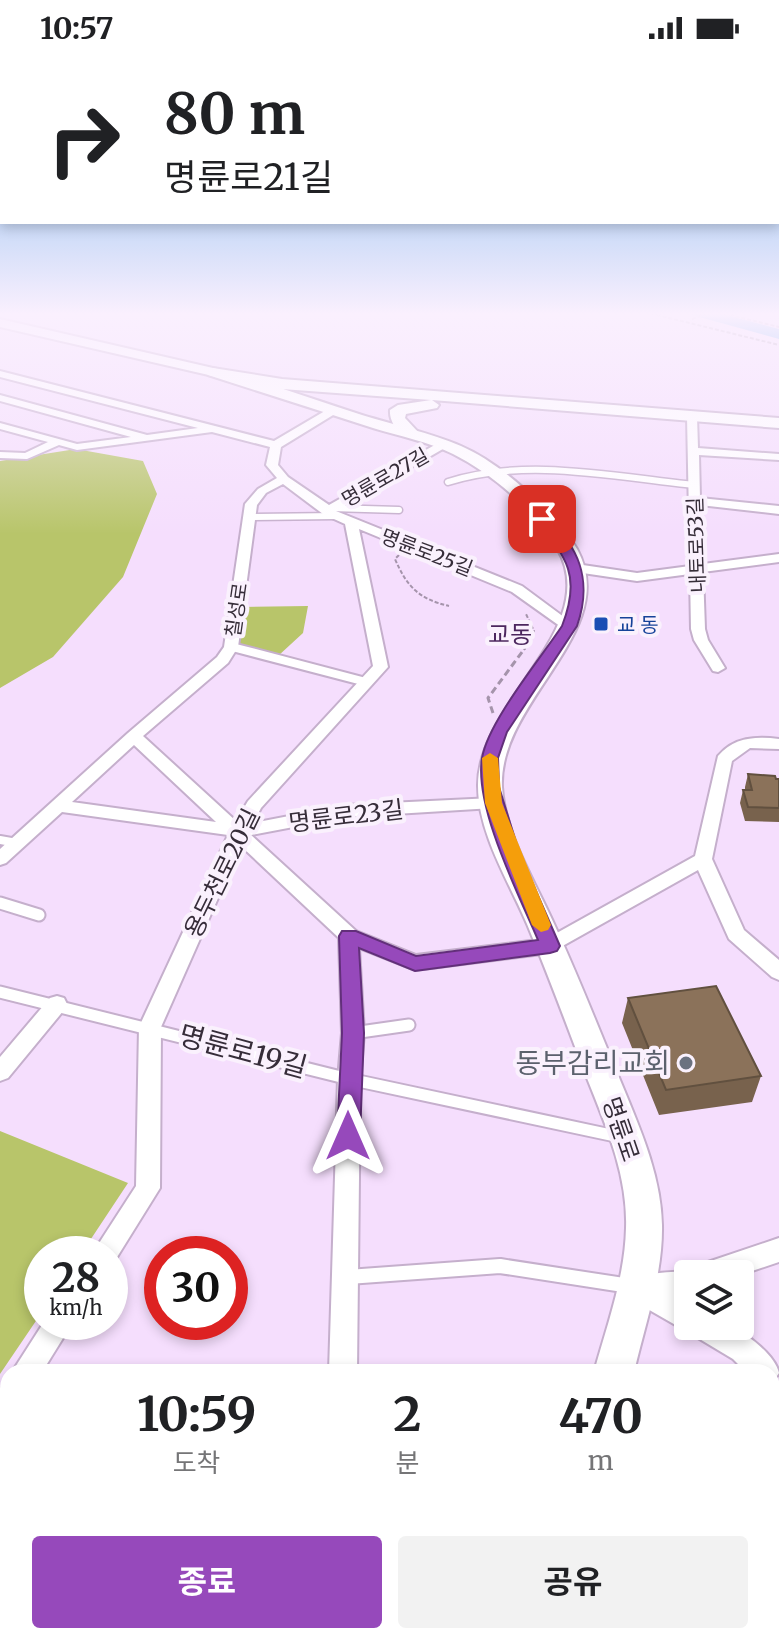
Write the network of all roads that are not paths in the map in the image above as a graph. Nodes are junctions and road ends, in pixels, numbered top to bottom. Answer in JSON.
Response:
{"nodes":[{"id":1,"x":47,"y":386,"type":"edge"},
{"id":2,"x":276,"y":386,"type":"edge"},
{"id":3,"x":0,"y":398,"type":"edge"},
{"id":4,"x":98,"y":399,"type":"junction"},
{"id":5,"x":339,"y":400,"type":"junction"},
{"id":6,"x":507,"y":403,"type":"junction"},
{"id":7,"x":24,"y":404,"type":"junction"},
{"id":8,"x":0,"y":406,"type":"edge"},
{"id":9,"x":692,"y":416,"type":"junction"},
{"id":10,"x":779,"y":423,"type":"edge"},
{"id":11,"x":0,"y":426,"type":"edge"},
{"id":12,"x":214,"y":429,"type":"junction"},
{"id":13,"x":411,"y":433,"type":"junction"},
{"id":14,"x":152,"y":439,"type":"junction"},
{"id":15,"x":58,"y":442,"type":"junction"},
{"id":16,"x":444,"y":444,"type":"junction"},
{"id":17,"x":276,"y":445,"type":"junction"},
{"id":18,"x":77,"y":447,"type":"junction"},
{"id":19,"x":693,"y":451,"type":"junction"},
{"id":20,"x":0,"y":455,"type":"edge"},
{"id":21,"x":27,"y":456,"type":"junction"},
{"id":22,"x":779,"y":457,"type":"edge"},
{"id":23,"x":492,"y":472,"type":"junction"},
{"id":24,"x":284,"y":479,"type":"junction"},
{"id":25,"x":448,"y":482,"type":"dead end"},
{"id":26,"x":694,"y":485,"type":"junction"},
{"id":27,"x":695,"y":501,"type":"junction"},
{"id":28,"x":399,"y":510,"type":"dead end"},
{"id":29,"x":779,"y":510,"type":"edge"},
{"id":30,"x":336,"y":514,"type":"junction"},
{"id":31,"x":249,"y":517,"type":"junction"},
{"id":32,"x":779,"y":558,"type":"edge"},
{"id":33,"x":576,"y":568,"type":"junction"},
{"id":34,"x":697,"y":568,"type":"junction"},
{"id":35,"x":569,"y":626,"type":"junction"},
{"id":36,"x":231,"y":647,"type":"junction"},
{"id":37,"x":718,"y":668,"type":"dead end"},
{"id":38,"x":366,"y":682,"type":"junction"},
{"id":39,"x":134,"y":736,"type":"junction"},
{"id":40,"x":779,"y":744,"type":"edge"},
{"id":41,"x":493,"y":803,"type":"junction"},
{"id":42,"x":58,"y":806,"type":"junction"},
{"id":43,"x":239,"y":831,"type":"junction"},
{"id":44,"x":0,"y":840,"type":"edge"},
{"id":45,"x":17,"y":843,"type":"junction"},
{"id":46,"x":0,"y":859,"type":"edge"},
{"id":47,"x":703,"y":859,"type":"junction"},
{"id":48,"x":0,"y":903,"type":"edge"},
{"id":49,"x":39,"y":915,"type":"dead end"},
{"id":50,"x":349,"y":936,"type":"junction"},
{"id":51,"x":550,"y":946,"type":"junction"},
{"id":52,"x":779,"y":972,"type":"edge"},
{"id":53,"x":0,"y":992,"type":"edge"},
{"id":54,"x":57,"y":1004,"type":"junction"},
{"id":55,"x":409,"y":1025,"type":"dead end"},
{"id":56,"x":150,"y":1027,"type":"junction"},
{"id":57,"x":353,"y":1033,"type":"junction"},
{"id":58,"x":0,"y":1072,"type":"edge"},
{"id":59,"x":349,"y":1079,"type":"junction"},
{"id":60,"x":627,"y":1139,"type":"junction"},
{"id":61,"x":117,"y":1236,"type":"edge"},
{"id":62,"x":779,"y":1250,"type":"edge"},
{"id":63,"x":749,"y":1260,"type":"edge"},
{"id":64,"x":348,"y":1277,"type":"junction"},
{"id":65,"x":674,"y":1286,"type":"edge"},
{"id":66,"x":634,"y":1287,"type":"junction"},
{"id":67,"x":674,"y":1310,"type":"edge"},
{"id":68,"x":48,"y":1340,"type":"edge"},
{"id":69,"x":725,"y":1340,"type":"edge"},
{"id":70,"x":31,"y":1364,"type":"edge"},
{"id":71,"x":343,"y":1364,"type":"edge"},
{"id":72,"x":616,"y":1364,"type":"edge"},
{"id":73,"x":757,"y":1364,"type":"edge"}],
"edges":[{"from":1,"to":4,"type":"street"},
{"from":2,"to":5,"type":"street"},
{"from":3,"to":7,"type":"street"},
{"from":4,"to":7,"type":"street"},
{"from":4,"to":12,"type":"street"},
{"from":5,"to":6,"type":"main road"},
{"from":5,"to":13,"type":"street"},
{"from":5,"to":17,"type":"street"},
{"from":6,"to":9,"type":"main road"},
{"from":6,"to":13,"type":"main road"},
{"from":7,"to":8,"type":"street"},
{"from":7,"to":14,"type":"street"},
{"from":9,"to":10,"type":"main road"},
{"from":9,"to":19,"type":"street","name":"내토로53길"},
{"from":11,"to":15,"type":"street"},
{"from":12,"to":14,"type":"street"},
{"from":12,"to":17,"type":"street"},
{"from":13,"to":16,"type":"street"},
{"from":14,"to":18,"type":"street"},
{"from":15,"to":18,"type":"street"},
{"from":15,"to":21,"type":"street"},
{"from":16,"to":23,"type":"street"},
{"from":16,"to":30,"type":"street","name":"명륜로27길"},
{"from":17,"to":24,"type":"street"},
{"from":18,"to":21,"type":"street"},
{"from":19,"to":22,"type":"street"},
{"from":19,"to":26,"type":"street","name":"내토로53길"},
{"from":20,"to":21,"type":"street"},
{"from":23,"to":25,"type":"lane"},
{"from":23,"to":26,"type":"lane"},
{"from":23,"to":33,"type":"street"},
{"from":24,"to":30,"type":"street","name":"명륜로25길"},
{"from":24,"to":31,"type":"street","name":"칠성로"},
{"from":26,"to":27,"type":"street","name":"내토로53길"},
{"from":27,"to":29,"type":"street"},
{"from":27,"to":34,"type":"street","name":"내토로53길"},
{"from":28,"to":30,"type":"lane"},
{"from":30,"to":31,"type":"lane"},
{"from":30,"to":35,"type":"street","name":"명륜로25길"},
{"from":30,"to":38,"type":"street","name":"용두천로20길"},
{"from":31,"to":36,"type":"street","name":"칠성로"},
{"from":32,"to":34,"type":"street"},
{"from":33,"to":34,"type":"street"},
{"from":33,"to":35,"type":"street","name":"명륜로"},
{"from":34,"to":37,"type":"street","name":"내토로53길"},
{"from":35,"to":41,"type":"street","name":"명륜로"},
{"from":36,"to":38,"type":"lane"},
{"from":36,"to":39,"type":"street","name":"칠성로"},
{"from":38,"to":43,"type":"street","name":"용두천로20길"},
{"from":39,"to":42,"type":"street","name":"칠성로"},
{"from":39,"to":43,"type":"street"},
{"from":40,"to":47,"type":"street"},
{"from":41,"to":43,"type":"street","name":"명륜로23길"},
{"from":41,"to":51,"type":"street","name":"명륜로"},
{"from":42,"to":43,"type":"street","name":"명륜로23길"},
{"from":42,"to":45,"type":"street","name":"칠성로"},
{"from":43,"to":50,"type":"street"},
{"from":43,"to":56,"type":"street","name":"용두천로20길"},
{"from":44,"to":45,"type":"lane"},
{"from":45,"to":46,"type":"street","name":"칠성로"},
{"from":47,"to":51,"type":"street"},
{"from":47,"to":52,"type":"street"},
{"from":48,"to":49,"type":"lane"},
{"from":50,"to":51,"type":"street"},
{"from":50,"to":57,"type":"street"},
{"from":51,"to":60,"type":"street","name":"명륜로"},
{"from":53,"to":54,"type":"lane","name":"명륜로19길"},
{"from":54,"to":56,"type":"lane","name":"명륜로19길"},
{"from":54,"to":58,"type":"street"},
{"from":55,"to":57,"type":"lane"},
{"from":56,"to":59,"type":"lane","name":"명륜로19길"},
{"from":56,"to":61,"type":"street","name":"용두천로20길"},
{"from":57,"to":59,"type":"street"},
{"from":59,"to":60,"type":"lane","name":"명륜로19길"},
{"from":59,"to":64,"type":"street"},
{"from":60,"to":66,"type":"street","name":"명륜로"},
{"from":62,"to":63,"type":"street"},
{"from":64,"to":66,"type":"lane"},
{"from":64,"to":71,"type":"street"},
{"from":65,"to":66,"type":"street"},
{"from":66,"to":67,"type":"street"},
{"from":66,"to":72,"type":"street","name":"명륜로"},
{"from":68,"to":70,"type":"street"},
{"from":69,"to":73,"type":"street"}]}
